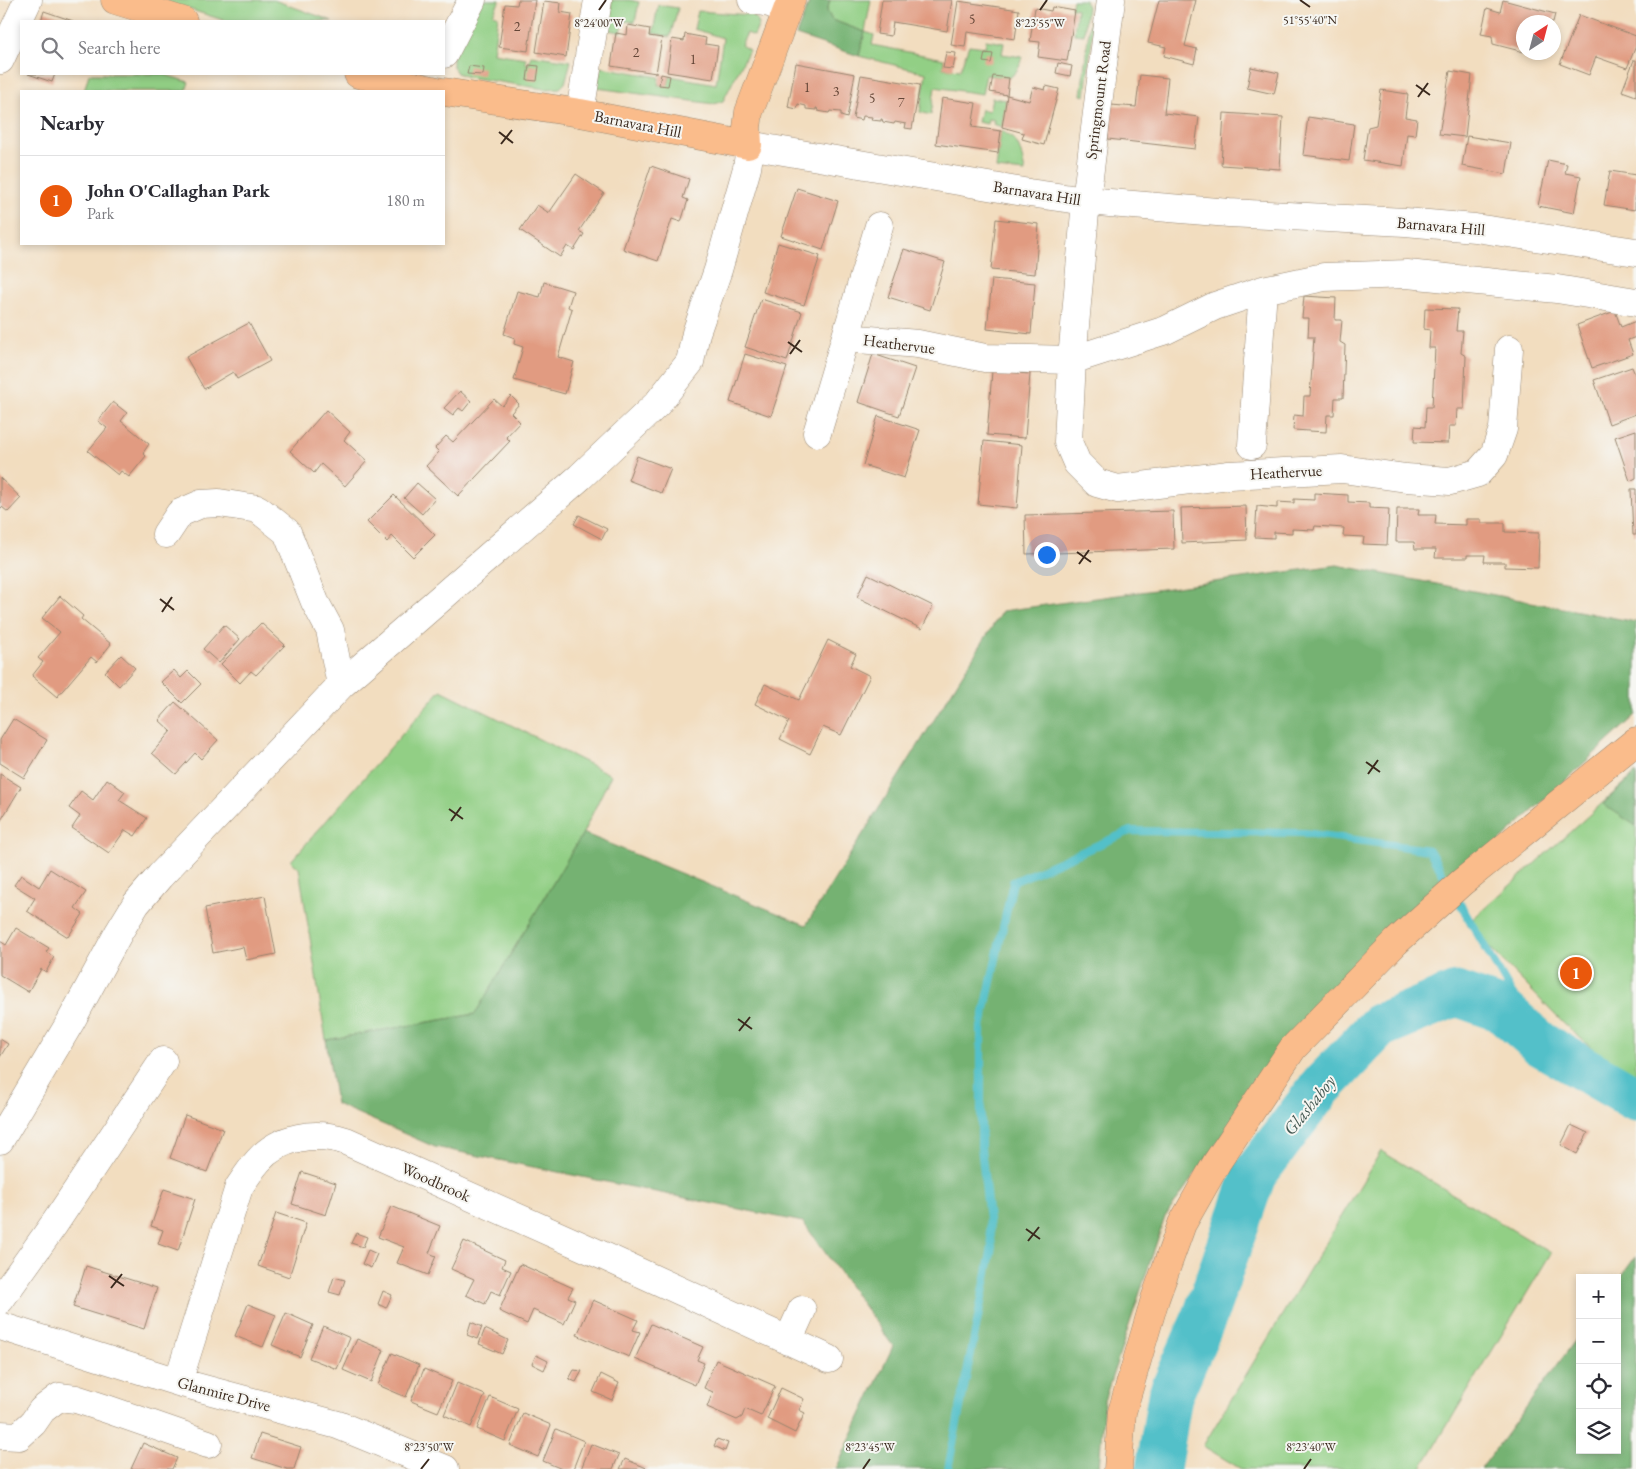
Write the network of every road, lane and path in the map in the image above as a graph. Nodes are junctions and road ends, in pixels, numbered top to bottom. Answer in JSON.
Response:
{"nodes":[{"id":1,"x":28,"y":0,"type":"edge"},
{"id":2,"x":115,"y":0,"type":"edge"},
{"id":3,"x":472,"y":0,"type":"edge"},
{"id":4,"x":598,"y":0,"type":"edge"},
{"id":5,"x":752,"y":0,"type":"edge"},
{"id":6,"x":1111,"y":0,"type":"edge"},
{"id":7,"x":789,"y":5,"type":"edge"},
{"id":8,"x":180,"y":20,"type":"edge"},
{"id":9,"x":445,"y":52,"type":"edge"},
{"id":10,"x":0,"y":60,"type":"edge"},
{"id":11,"x":364,"y":75,"type":"edge"},
{"id":12,"x":437,"y":87,"type":"edge"},
{"id":13,"x":580,"y":113,"type":"junction"},
{"id":14,"x":748,"y":145,"type":"junction"},
{"id":15,"x":1086,"y":201,"type":"junction"},
{"id":16,"x":879,"y":226,"type":"dead end"},
{"id":17,"x":1636,"y":252,"type":"edge"},
{"id":18,"x":1263,"y":290,"type":"junction"},
{"id":19,"x":1636,"y":302,"type":"edge"},
{"id":20,"x":846,"y":338,"type":"junction"},
{"id":21,"x":1509,"y":349,"type":"dead end"},
{"id":22,"x":1072,"y":360,"type":"junction"},
{"id":23,"x":817,"y":433,"type":"dead end"},
{"id":24,"x":1252,"y":444,"type":"dead end"},
{"id":25,"x":166,"y":534,"type":"dead end"},
{"id":26,"x":341,"y":685,"type":"junction"},
{"id":27,"x":1636,"y":741,"type":"edge"},
{"id":28,"x":163,"y":1062,"type":"dead end"},
{"id":29,"x":0,"y":1140,"type":"edge"},
{"id":30,"x":0,"y":1300,"type":"edge"},
{"id":31,"x":802,"y":1310,"type":"dead end"},
{"id":32,"x":0,"y":1326,"type":"edge"},
{"id":33,"x":788,"y":1341,"type":"junction"},
{"id":34,"x":828,"y":1360,"type":"dead end"},
{"id":35,"x":178,"y":1382,"type":"junction"},
{"id":36,"x":0,"y":1436,"type":"edge"},
{"id":37,"x":208,"y":1444,"type":"dead end"},
{"id":38,"x":445,"y":1469,"type":"edge"},
{"id":39,"x":1118,"y":1469,"type":"edge"}],
"edges":[{"from":1,"to":10,"type":"street"},
{"from":2,"to":8,"type":"main road"},
{"from":3,"to":9,"type":"street"},
{"from":4,"to":13,"type":"street"},
{"from":5,"to":7,"type":"street"},
{"from":6,"to":15,"type":"street","name":"Springmount Road"},
{"from":7,"to":14,"type":"main road"},
{"from":11,"to":12,"type":"main road","name":"Barnavara Hill"},
{"from":12,"to":13,"type":"main road","name":"Barnavara Hill"},
{"from":13,"to":14,"type":"main road","name":"Barnavara Hill"},
{"from":14,"to":15,"type":"street","name":"Barnavara Hill"},
{"from":14,"to":26,"type":"street"},
{"from":15,"to":17,"type":"street","name":"Barnavara Hill"},
{"from":15,"to":22,"type":"street","name":"Heathervue"},
{"from":16,"to":20,"type":"street"},
{"from":18,"to":19,"type":"street","name":"Heathervue"},
{"from":18,"to":22,"type":"street","name":"Heathervue"},
{"from":18,"to":24,"type":"street","name":"Heathervue"},
{"from":20,"to":22,"type":"street","name":"Heathervue"},
{"from":20,"to":23,"type":"street"},
{"from":21,"to":22,"type":"street","name":"Heathervue"},
{"from":25,"to":26,"type":"street"},
{"from":26,"to":29,"type":"street"},
{"from":27,"to":39,"type":"main road"},
{"from":28,"to":30,"type":"street"},
{"from":31,"to":33,"type":"street"},
{"from":32,"to":35,"type":"street","name":"Glanmire Drive"},
{"from":33,"to":34,"type":"street","name":"Woodbrook"},
{"from":33,"to":35,"type":"street","name":"Woodbrook"},
{"from":35,"to":38,"type":"street","name":"Glanmire Drive"},
{"from":36,"to":37,"type":"street"}]}
